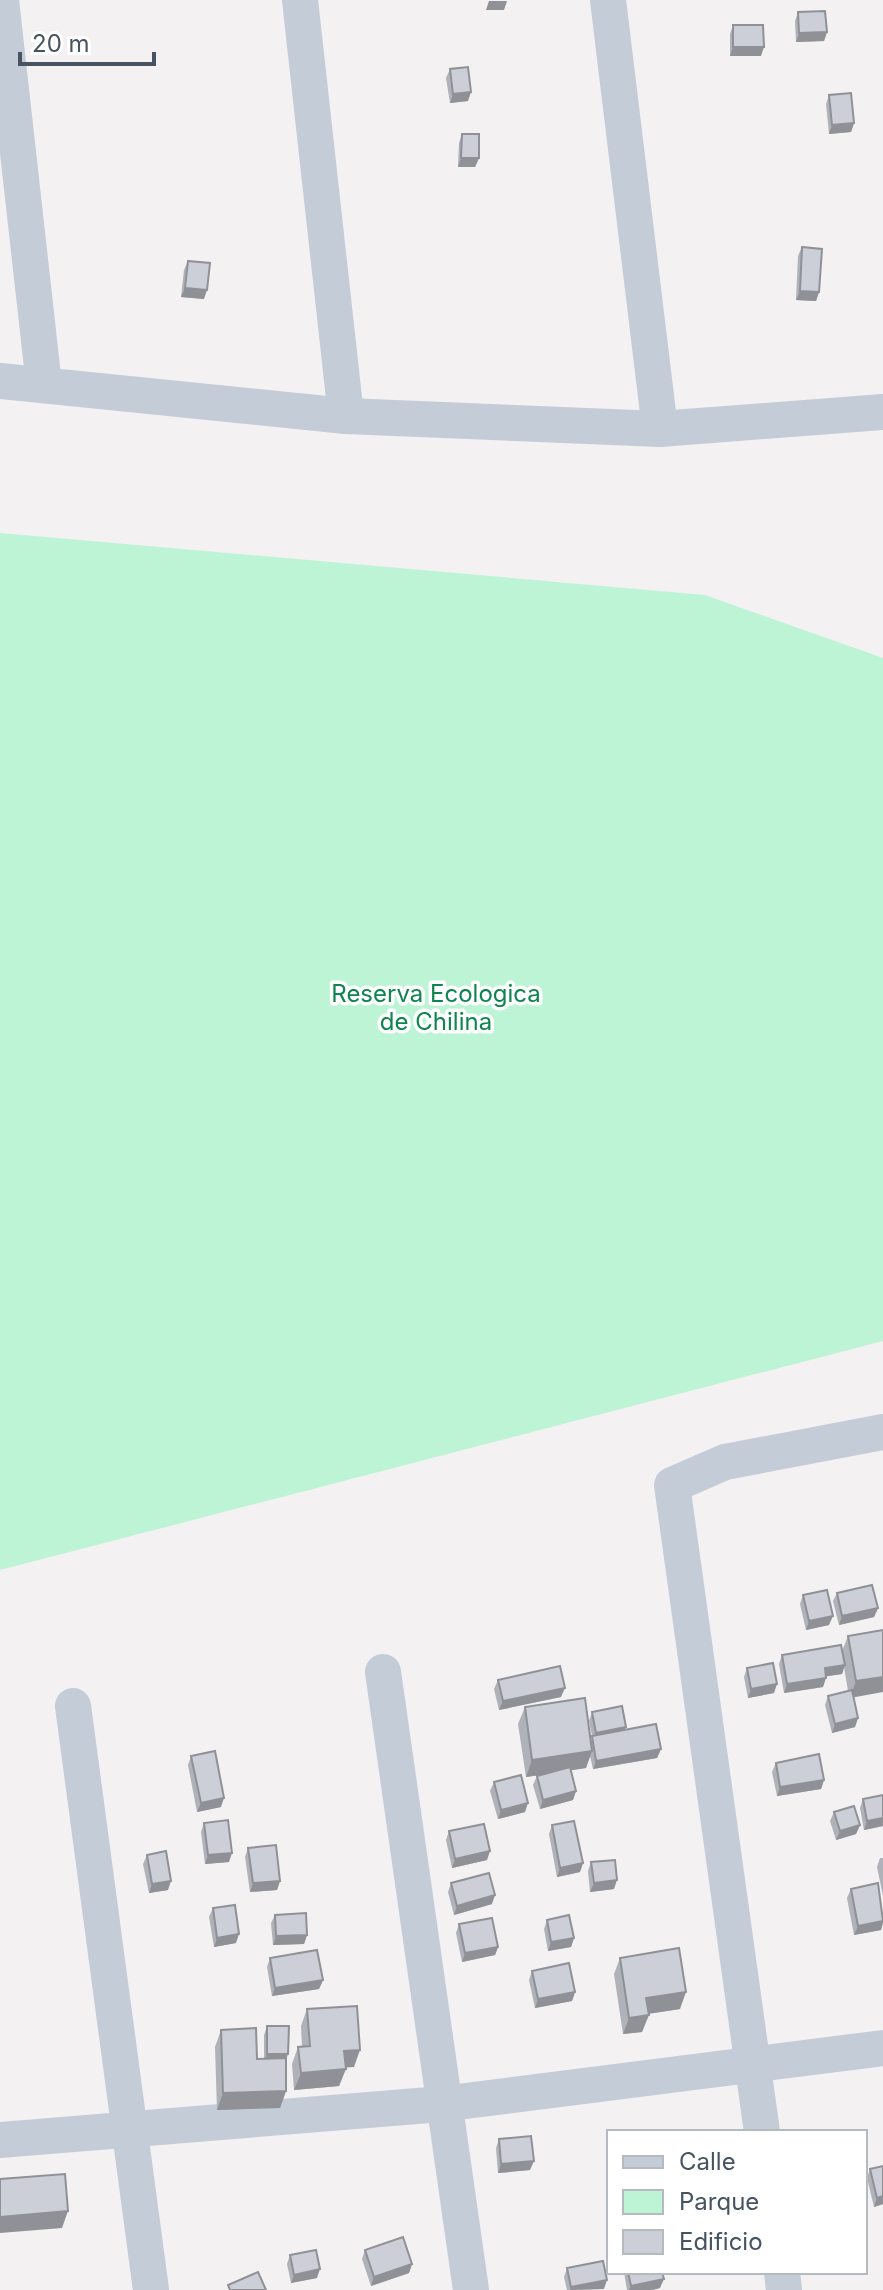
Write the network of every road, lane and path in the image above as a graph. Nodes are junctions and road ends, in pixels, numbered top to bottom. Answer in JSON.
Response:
{"nodes":[{"id":1,"x":1,"y":0,"type":"edge"},
{"id":2,"x":300,"y":0,"type":"edge"},
{"id":3,"x":608,"y":0,"type":"edge"},
{"id":4,"x":0,"y":381,"type":"edge"},
{"id":5,"x":44,"y":385,"type":"junction"},
{"id":6,"x":883,"y":412,"type":"edge"},
{"id":7,"x":346,"y":416,"type":"junction"},
{"id":8,"x":660,"y":429,"type":"junction"},
{"id":9,"x":883,"y":1432,"type":"edge"},
{"id":10,"x":383,"y":1672,"type":"dead end"},
{"id":11,"x":73,"y":1706,"type":"dead end"},
{"id":12,"x":883,"y":2048,"type":"edge"},
{"id":13,"x":752,"y":2064,"type":"junction"},
{"id":14,"x":442,"y":2104,"type":"junction"},
{"id":15,"x":130,"y":2128,"type":"junction"},
{"id":16,"x":762,"y":2130,"type":"edge"},
{"id":17,"x":0,"y":2140,"type":"edge"},
{"id":18,"x":151,"y":2290,"type":"edge"},
{"id":19,"x":471,"y":2290,"type":"edge"}],
"edges":[{"from":1,"to":5,"type":"street"},
{"from":2,"to":7,"type":"street"},
{"from":3,"to":8,"type":"street"},
{"from":4,"to":5,"type":"street"},
{"from":5,"to":7,"type":"street"},
{"from":6,"to":8,"type":"street"},
{"from":7,"to":8,"type":"street"},
{"from":9,"to":13,"type":"street"},
{"from":10,"to":14,"type":"street"},
{"from":11,"to":15,"type":"street"},
{"from":12,"to":13,"type":"street"},
{"from":13,"to":14,"type":"street"},
{"from":13,"to":16,"type":"street"},
{"from":14,"to":15,"type":"street"},
{"from":14,"to":19,"type":"street"},
{"from":15,"to":17,"type":"street"},
{"from":15,"to":18,"type":"street"}]}
